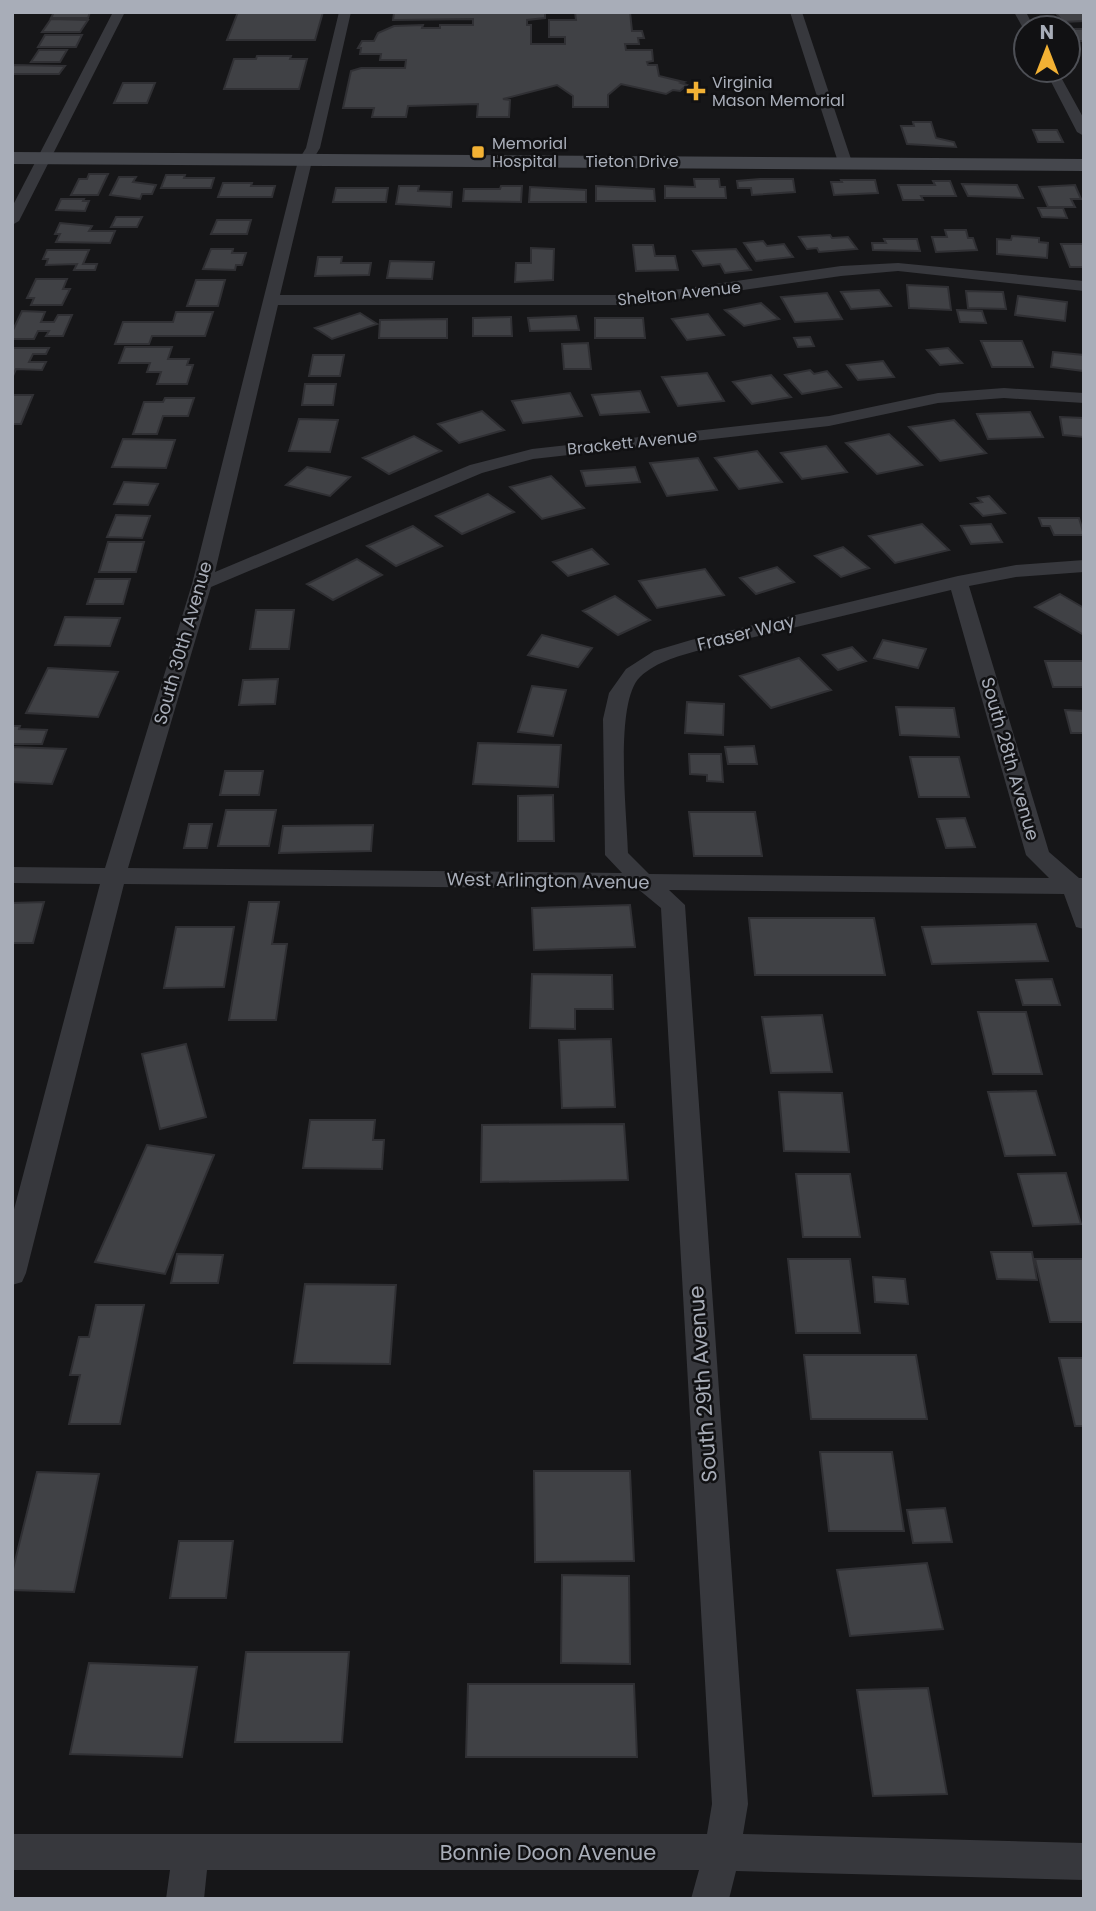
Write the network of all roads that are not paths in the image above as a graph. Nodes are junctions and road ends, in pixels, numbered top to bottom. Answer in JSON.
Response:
{"nodes":[{"id":1,"x":119,"y":12,"type":"edge"},
{"id":2,"x":345,"y":12,"type":"edge"},
{"id":3,"x":796,"y":12,"type":"edge"},
{"id":4,"x":1058,"y":84,"type":"edge"},
{"id":5,"x":1084,"y":132,"type":"edge"},
{"id":6,"x":12,"y":158,"type":"edge"},
{"id":7,"x":46,"y":158,"type":"junction"},
{"id":8,"x":305,"y":161,"type":"junction"},
{"id":9,"x":845,"y":162,"type":"junction"},
{"id":10,"x":1084,"y":165,"type":"edge"},
{"id":11,"x":12,"y":221,"type":"edge"},
{"id":12,"x":1084,"y":286,"type":"edge"},
{"id":13,"x":272,"y":300,"type":"junction"},
{"id":14,"x":1084,"y":398,"type":"edge"},
{"id":15,"x":1084,"y":565,"type":"edge"},
{"id":16,"x":958,"y":582,"type":"junction"},
{"id":17,"x":202,"y":583,"type":"junction"},
{"id":18,"x":12,"y":875,"type":"edge"},
{"id":19,"x":114,"y":877,"type":"junction"},
{"id":20,"x":643,"y":881,"type":"junction"},
{"id":21,"x":1079,"y":886,"type":"edge"},
{"id":22,"x":1084,"y":921,"type":"edge"},
{"id":23,"x":12,"y":1273,"type":"edge"},
{"id":24,"x":12,"y":1852,"type":"edge"},
{"id":25,"x":722,"y":1853,"type":"junction"},
{"id":26,"x":191,"y":1854,"type":"junction"},
{"id":27,"x":1084,"y":1863,"type":"edge"},
{"id":28,"x":185,"y":1899,"type":"edge"},
{"id":29,"x":710,"y":1899,"type":"edge"}],
"edges":[{"from":1,"to":7,"type":"street"},
{"from":2,"to":8,"type":"street","name":"South 30th Avenue"},
{"from":3,"to":9,"type":"street"},
{"from":4,"to":5,"type":"street"},
{"from":6,"to":7,"type":"main road","name":"Tieton Drive"},
{"from":7,"to":8,"type":"main road","name":"Tieton Drive"},
{"from":7,"to":11,"type":"street"},
{"from":8,"to":9,"type":"main road","name":"Tieton Drive"},
{"from":8,"to":13,"type":"street","name":"South 30th Avenue"},
{"from":9,"to":10,"type":"main road","name":"Tieton Drive"},
{"from":12,"to":13,"type":"street","name":"Shelton Avenue"},
{"from":13,"to":17,"type":"street","name":"South 30th Avenue"},
{"from":14,"to":17,"type":"street","name":"Brackett Avenue"},
{"from":15,"to":16,"type":"street","name":"Fraser Way"},
{"from":16,"to":20,"type":"street","name":"Fraser Way"},
{"from":16,"to":21,"type":"street","name":"South 28th Avenue"},
{"from":17,"to":19,"type":"street","name":"South 30th Avenue"},
{"from":18,"to":19,"type":"street","name":"West Arlington Avenue"},
{"from":19,"to":20,"type":"street","name":"West Arlington Avenue"},
{"from":19,"to":23,"type":"street","name":"South 30th Avenue"},
{"from":20,"to":21,"type":"street","name":"West Arlington Avenue"},
{"from":20,"to":25,"type":"street","name":"South 29th Avenue"},
{"from":21,"to":22,"type":"street"},
{"from":24,"to":26,"type":"street","name":"Bonnie Doon Avenue"},
{"from":25,"to":26,"type":"street","name":"Bonnie Doon Avenue"},
{"from":25,"to":27,"type":"street","name":"Bonnie Doon Avenue"},
{"from":25,"to":29,"type":"street","name":"South 29th Avenue"},
{"from":26,"to":28,"type":"street"}]}
